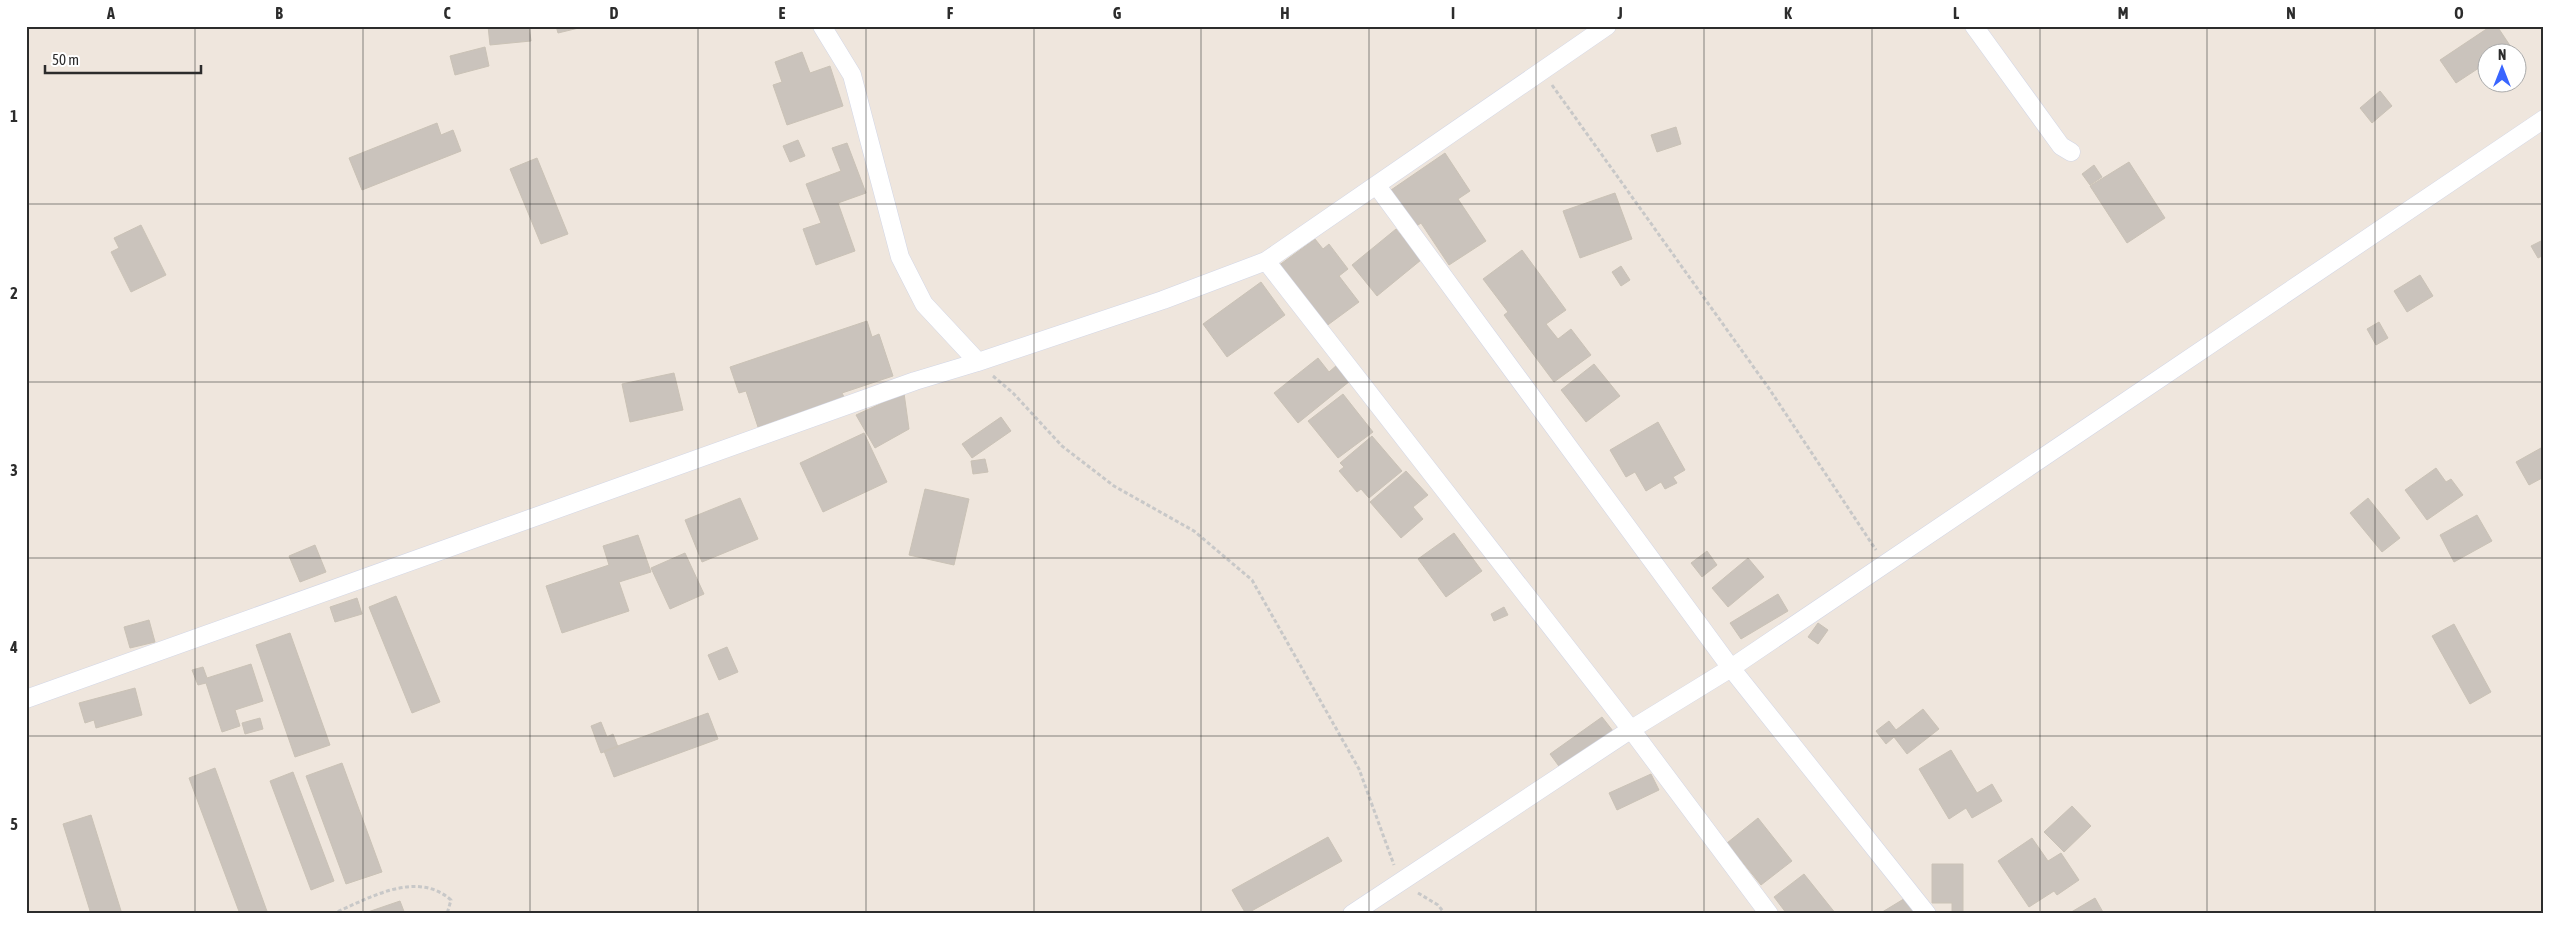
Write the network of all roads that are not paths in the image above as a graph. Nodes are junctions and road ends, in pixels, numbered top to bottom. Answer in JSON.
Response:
{"nodes":[{"id":1,"x":822,"y":26,"type":"edge"},
{"id":2,"x":1607,"y":26,"type":"edge"},
{"id":3,"x":1974,"y":26,"type":"edge"},
{"id":4,"x":2544,"y":119,"type":"edge"},
{"id":5,"x":2071,"y":152,"type":"dead end"},
{"id":6,"x":1377,"y":186,"type":"junction"},
{"id":7,"x":1266,"y":262,"type":"junction"},
{"id":8,"x":978,"y":362,"type":"junction"},
{"id":9,"x":1731,"y":668,"type":"junction"},
{"id":10,"x":26,"y":699,"type":"edge"},
{"id":11,"x":1630,"y":730,"type":"junction"},
{"id":12,"x":1352,"y":914,"type":"edge"},
{"id":13,"x":1769,"y":914,"type":"edge"},
{"id":14,"x":1927,"y":914,"type":"edge"}],
"edges":[{"from":1,"to":8,"type":"street"},
{"from":2,"to":6,"type":"street"},
{"from":3,"to":5,"type":"street"},
{"from":4,"to":9,"type":"street"},
{"from":6,"to":7,"type":"street"},
{"from":6,"to":9,"type":"street"},
{"from":7,"to":8,"type":"street"},
{"from":7,"to":11,"type":"street"},
{"from":8,"to":10,"type":"street"},
{"from":9,"to":11,"type":"street"},
{"from":9,"to":14,"type":"street"},
{"from":11,"to":12,"type":"street"},
{"from":11,"to":13,"type":"street"}]}
